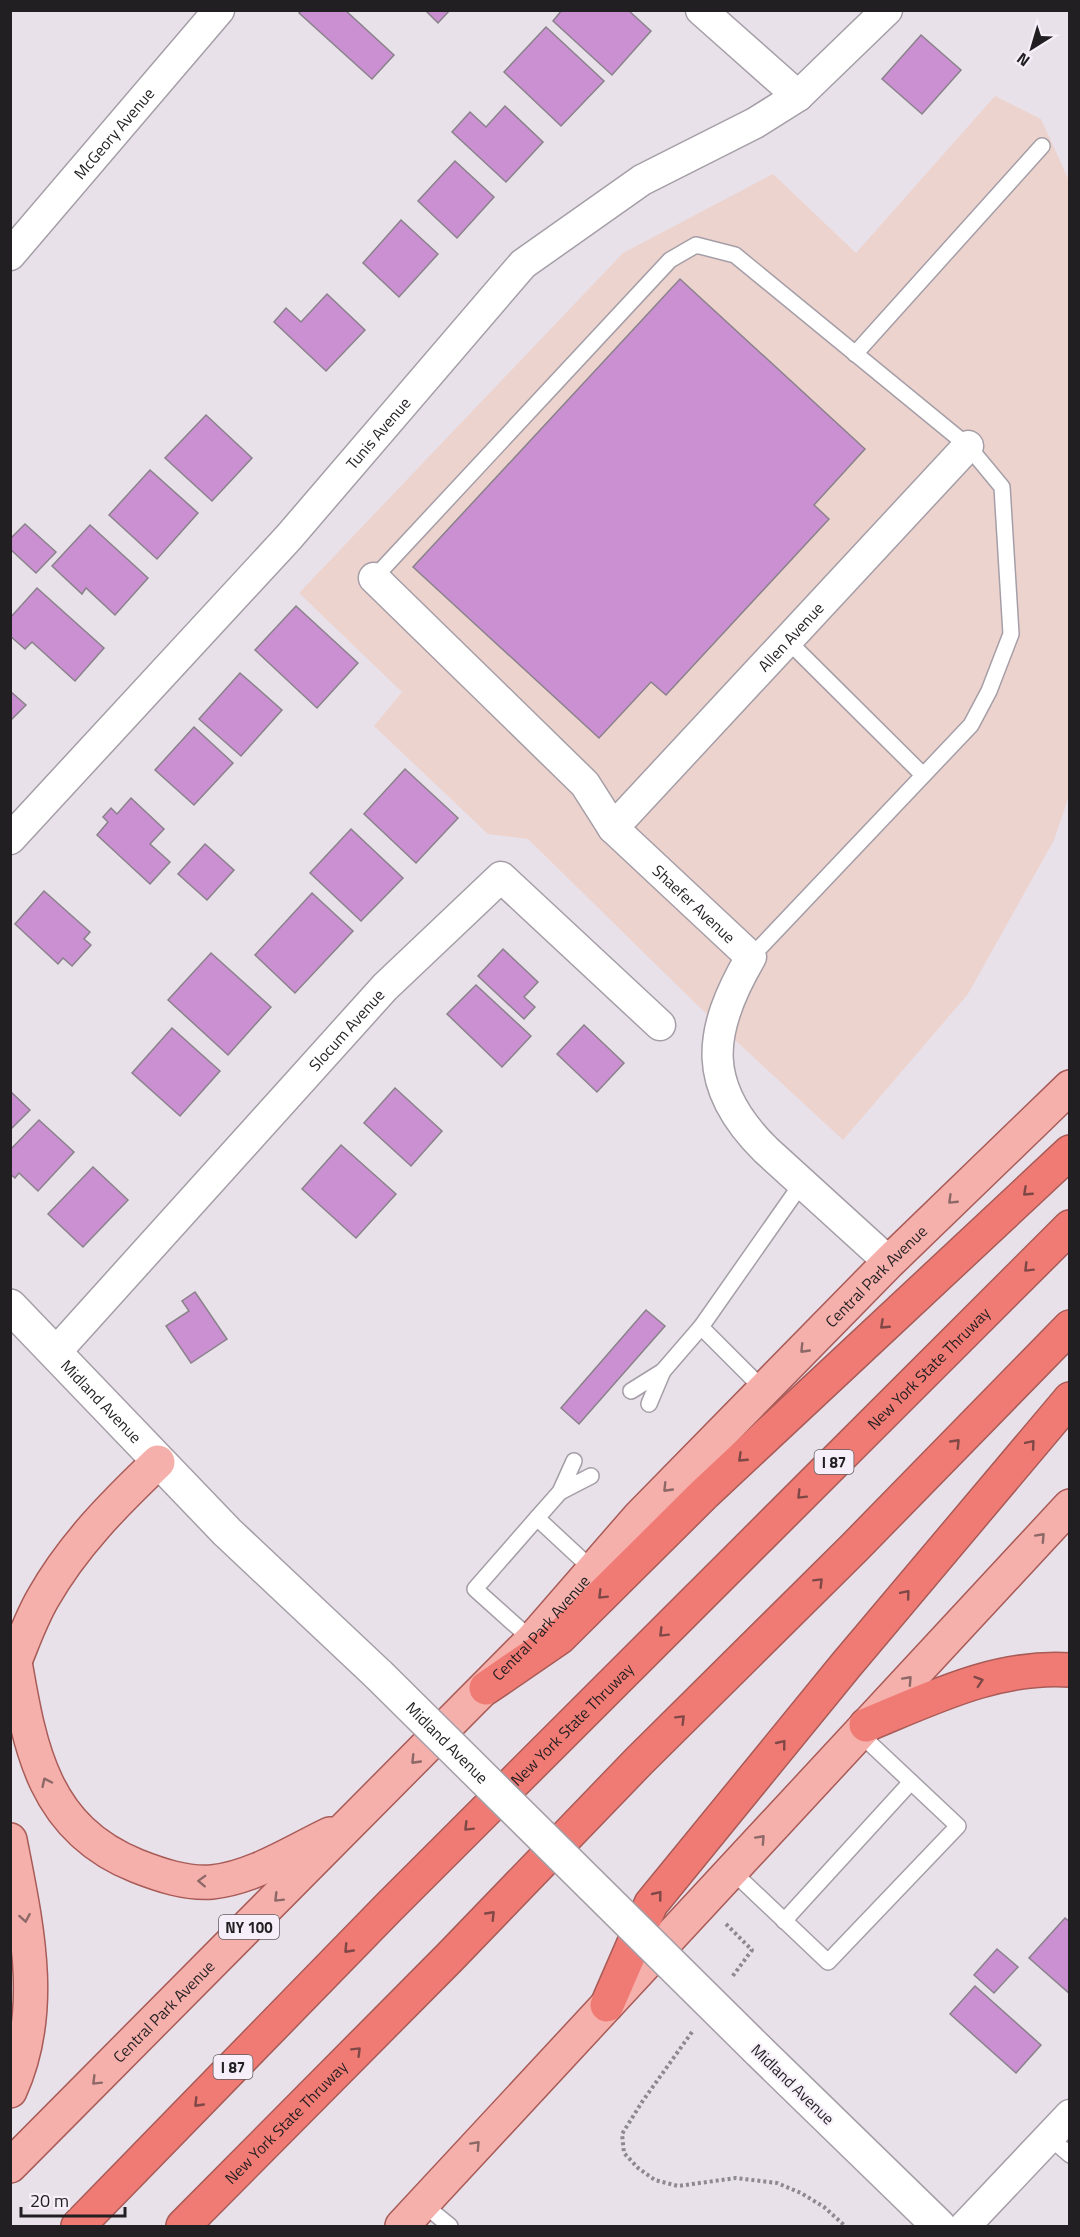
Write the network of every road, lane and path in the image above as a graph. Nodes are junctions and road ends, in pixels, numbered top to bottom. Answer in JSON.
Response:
{"nodes":[{"id":1,"x":219,"y":10,"type":"edge"},
{"id":2,"x":700,"y":10,"type":"edge"},
{"id":3,"x":887,"y":10,"type":"edge"},
{"id":4,"x":798,"y":96,"type":"junction"},
{"id":5,"x":1042,"y":146,"type":"dead end"},
{"id":6,"x":10,"y":255,"type":"edge"},
{"id":7,"x":855,"y":354,"type":"junction"},
{"id":8,"x":968,"y":446,"type":"junction"},
{"id":9,"x":374,"y":578,"type":"joint"},
{"id":10,"x":787,"y":640,"type":"junction"},
{"id":11,"x":923,"y":775,"type":"junction"},
{"id":12,"x":613,"y":828,"type":"junction"},
{"id":13,"x":10,"y":839,"type":"edge"},
{"id":14,"x":751,"y":957,"type":"junction"},
{"id":15,"x":660,"y":1025,"type":"dead end"},
{"id":16,"x":1070,"y":1087,"type":"edge"},
{"id":17,"x":1070,"y":1152,"type":"edge"},
{"id":18,"x":802,"y":1183,"type":"junction"},
{"id":19,"x":1070,"y":1227,"type":"edge"},
{"id":20,"x":889,"y":1262,"type":"junction"},
{"id":21,"x":10,"y":1306,"type":"edge"},
{"id":22,"x":702,"y":1327,"type":"junction"},
{"id":23,"x":1070,"y":1327,"type":"edge"},
{"id":24,"x":55,"y":1353,"type":"junction"},
{"id":25,"x":663,"y":1371,"type":"junction"},
{"id":26,"x":764,"y":1390,"type":"junction"},
{"id":27,"x":631,"y":1391,"type":"dead end"},
{"id":28,"x":1070,"y":1399,"type":"edge"},
{"id":29,"x":649,"y":1404,"type":"dead end"},
{"id":30,"x":574,"y":1461,"type":"dead end"},
{"id":31,"x":158,"y":1462,"type":"junction"},
{"id":32,"x":591,"y":1476,"type":"dead end"},
{"id":33,"x":560,"y":1492,"type":"junction"},
{"id":34,"x":1070,"y":1506,"type":"edge"},
{"id":35,"x":537,"y":1518,"type":"junction"},
{"id":36,"x":593,"y":1570,"type":"junction"},
{"id":37,"x":532,"y":1640,"type":"junction"},
{"id":38,"x":13,"y":1668,"type":"edge"},
{"id":39,"x":1070,"y":1670,"type":"edge"},
{"id":40,"x":486,"y":1688,"type":"junction"},
{"id":41,"x":863,"y":1729,"type":"junction"},
{"id":42,"x":911,"y":1782,"type":"junction"},
{"id":43,"x":353,"y":1823,"type":"junction"},
{"id":44,"x":10,"y":1840,"type":"edge"},
{"id":45,"x":732,"y":1871,"type":"junction"},
{"id":46,"x":703,"y":1902,"type":"junction"},
{"id":47,"x":784,"y":1921,"type":"junction"},
{"id":48,"x":731,"y":1978,"type":"dead end"},
{"id":49,"x":607,"y":2005,"type":"junction"},
{"id":50,"x":697,"y":2026,"type":"dead end"},
{"id":51,"x":10,"y":2091,"type":"edge"},
{"id":52,"x":1070,"y":2115,"type":"edge"},
{"id":53,"x":1059,"y":2146,"type":"edge"},
{"id":54,"x":10,"y":2166,"type":"edge"},
{"id":55,"x":420,"y":2206,"type":"edge"},
{"id":56,"x":78,"y":2226,"type":"edge"},
{"id":57,"x":183,"y":2226,"type":"edge"},
{"id":58,"x":450,"y":2226,"type":"edge"},
{"id":59,"x":845,"y":2226,"type":"edge"},
{"id":60,"x":939,"y":2226,"type":"edge"},
{"id":61,"x":965,"y":2226,"type":"edge"}],
"edges":[{"from":1,"to":6,"type":"street","name":"McGeory Avenue"},
{"from":2,"to":4,"type":"street"},
{"from":3,"to":4,"type":"street","name":"Tunis Avenue"},
{"from":4,"to":13,"type":"street","name":"Tunis Avenue"},
{"from":5,"to":7,"type":"lane"},
{"from":7,"to":8,"type":"lane"},
{"from":7,"to":9,"type":"lane"},
{"from":8,"to":10,"type":"street","name":"Allen Avenue"},
{"from":8,"to":11,"type":"lane"},
{"from":9,"to":12,"type":"street","name":"Shaefer Avenue"},
{"from":10,"to":11,"type":"lane"},
{"from":10,"to":12,"type":"street","name":"Allen Avenue"},
{"from":11,"to":14,"type":"lane"},
{"from":12,"to":14,"type":"street","name":"Shaefer Avenue"},
{"from":14,"to":18,"type":"street","name":"Shaefer Avenue"},
{"from":15,"to":24,"type":"street","name":"Slocum Avenue"},
{"from":16,"to":20,"type":"main road","name":"Central Park Avenue","one_way":true},
{"from":17,"to":40,"type":"highway","one_way":true},
{"from":18,"to":20,"type":"street","name":"Shaefer Avenue"},
{"from":18,"to":22,"type":"lane"},
{"from":19,"to":56,"type":"highway","name":"New York State Thruway","number":"I 87","one_way":true},
{"from":20,"to":26,"type":"main road","name":"Central Park Avenue","one_way":true},
{"from":21,"to":24,"type":"street","name":"Midland Avenue"},
{"from":22,"to":25,"type":"lane"},
{"from":22,"to":26,"type":"lane"},
{"from":57,"to":23,"type":"highway","name":"New York State Thruway","one_way":true},
{"from":24,"to":31,"type":"street","name":"Midland Avenue"},
{"from":25,"to":27,"type":"lane"},
{"from":25,"to":29,"type":"lane"},
{"from":26,"to":36,"type":"main road","name":"Central Park Avenue","one_way":true},
{"from":49,"to":28,"type":"highway","one_way":true},
{"from":30,"to":33,"type":"lane"},
{"from":31,"to":38,"type":"main road"},
{"from":31,"to":60,"type":"street","name":"Midland Avenue","bridge":true},
{"from":32,"to":33,"type":"lane"},
{"from":33,"to":35,"type":"lane"},
{"from":41,"to":34,"type":"main road","one_way":true},
{"from":35,"to":36,"type":"lane"},
{"from":35,"to":37,"type":"lane"},
{"from":36,"to":37,"type":"main road","name":"Central Park Avenue"},
{"from":37,"to":40,"type":"main road","name":"Central Park Avenue"},
{"from":43,"to":38,"type":"main road","one_way":true},
{"from":41,"to":39,"type":"highway","one_way":true},
{"from":40,"to":43,"type":"main road","name":"Central Park Avenue","number":"NY 100","one_way":true},
{"from":41,"to":42,"type":"lane"},
{"from":45,"to":41,"type":"main road","one_way":true},
{"from":42,"to":47,"type":"lane"},
{"from":42,"to":47,"type":"lane"},
{"from":43,"to":54,"type":"main road","name":"Central Park Avenue","number":"NY 100","one_way":true},
{"from":44,"to":51,"type":"main road","one_way":true},
{"from":45,"to":46,"type":"main road"},
{"from":45,"to":47,"type":"lane"},
{"from":46,"to":48,"type":"path"},
{"from":46,"to":49,"type":"main road"},
{"from":55,"to":49,"type":"main road","one_way":true},
{"from":50,"to":59,"type":"path"},
{"from":52,"to":53,"type":"street"},
{"from":53,"to":61,"type":"street"},
{"from":55,"to":58,"type":"lane"}]}
